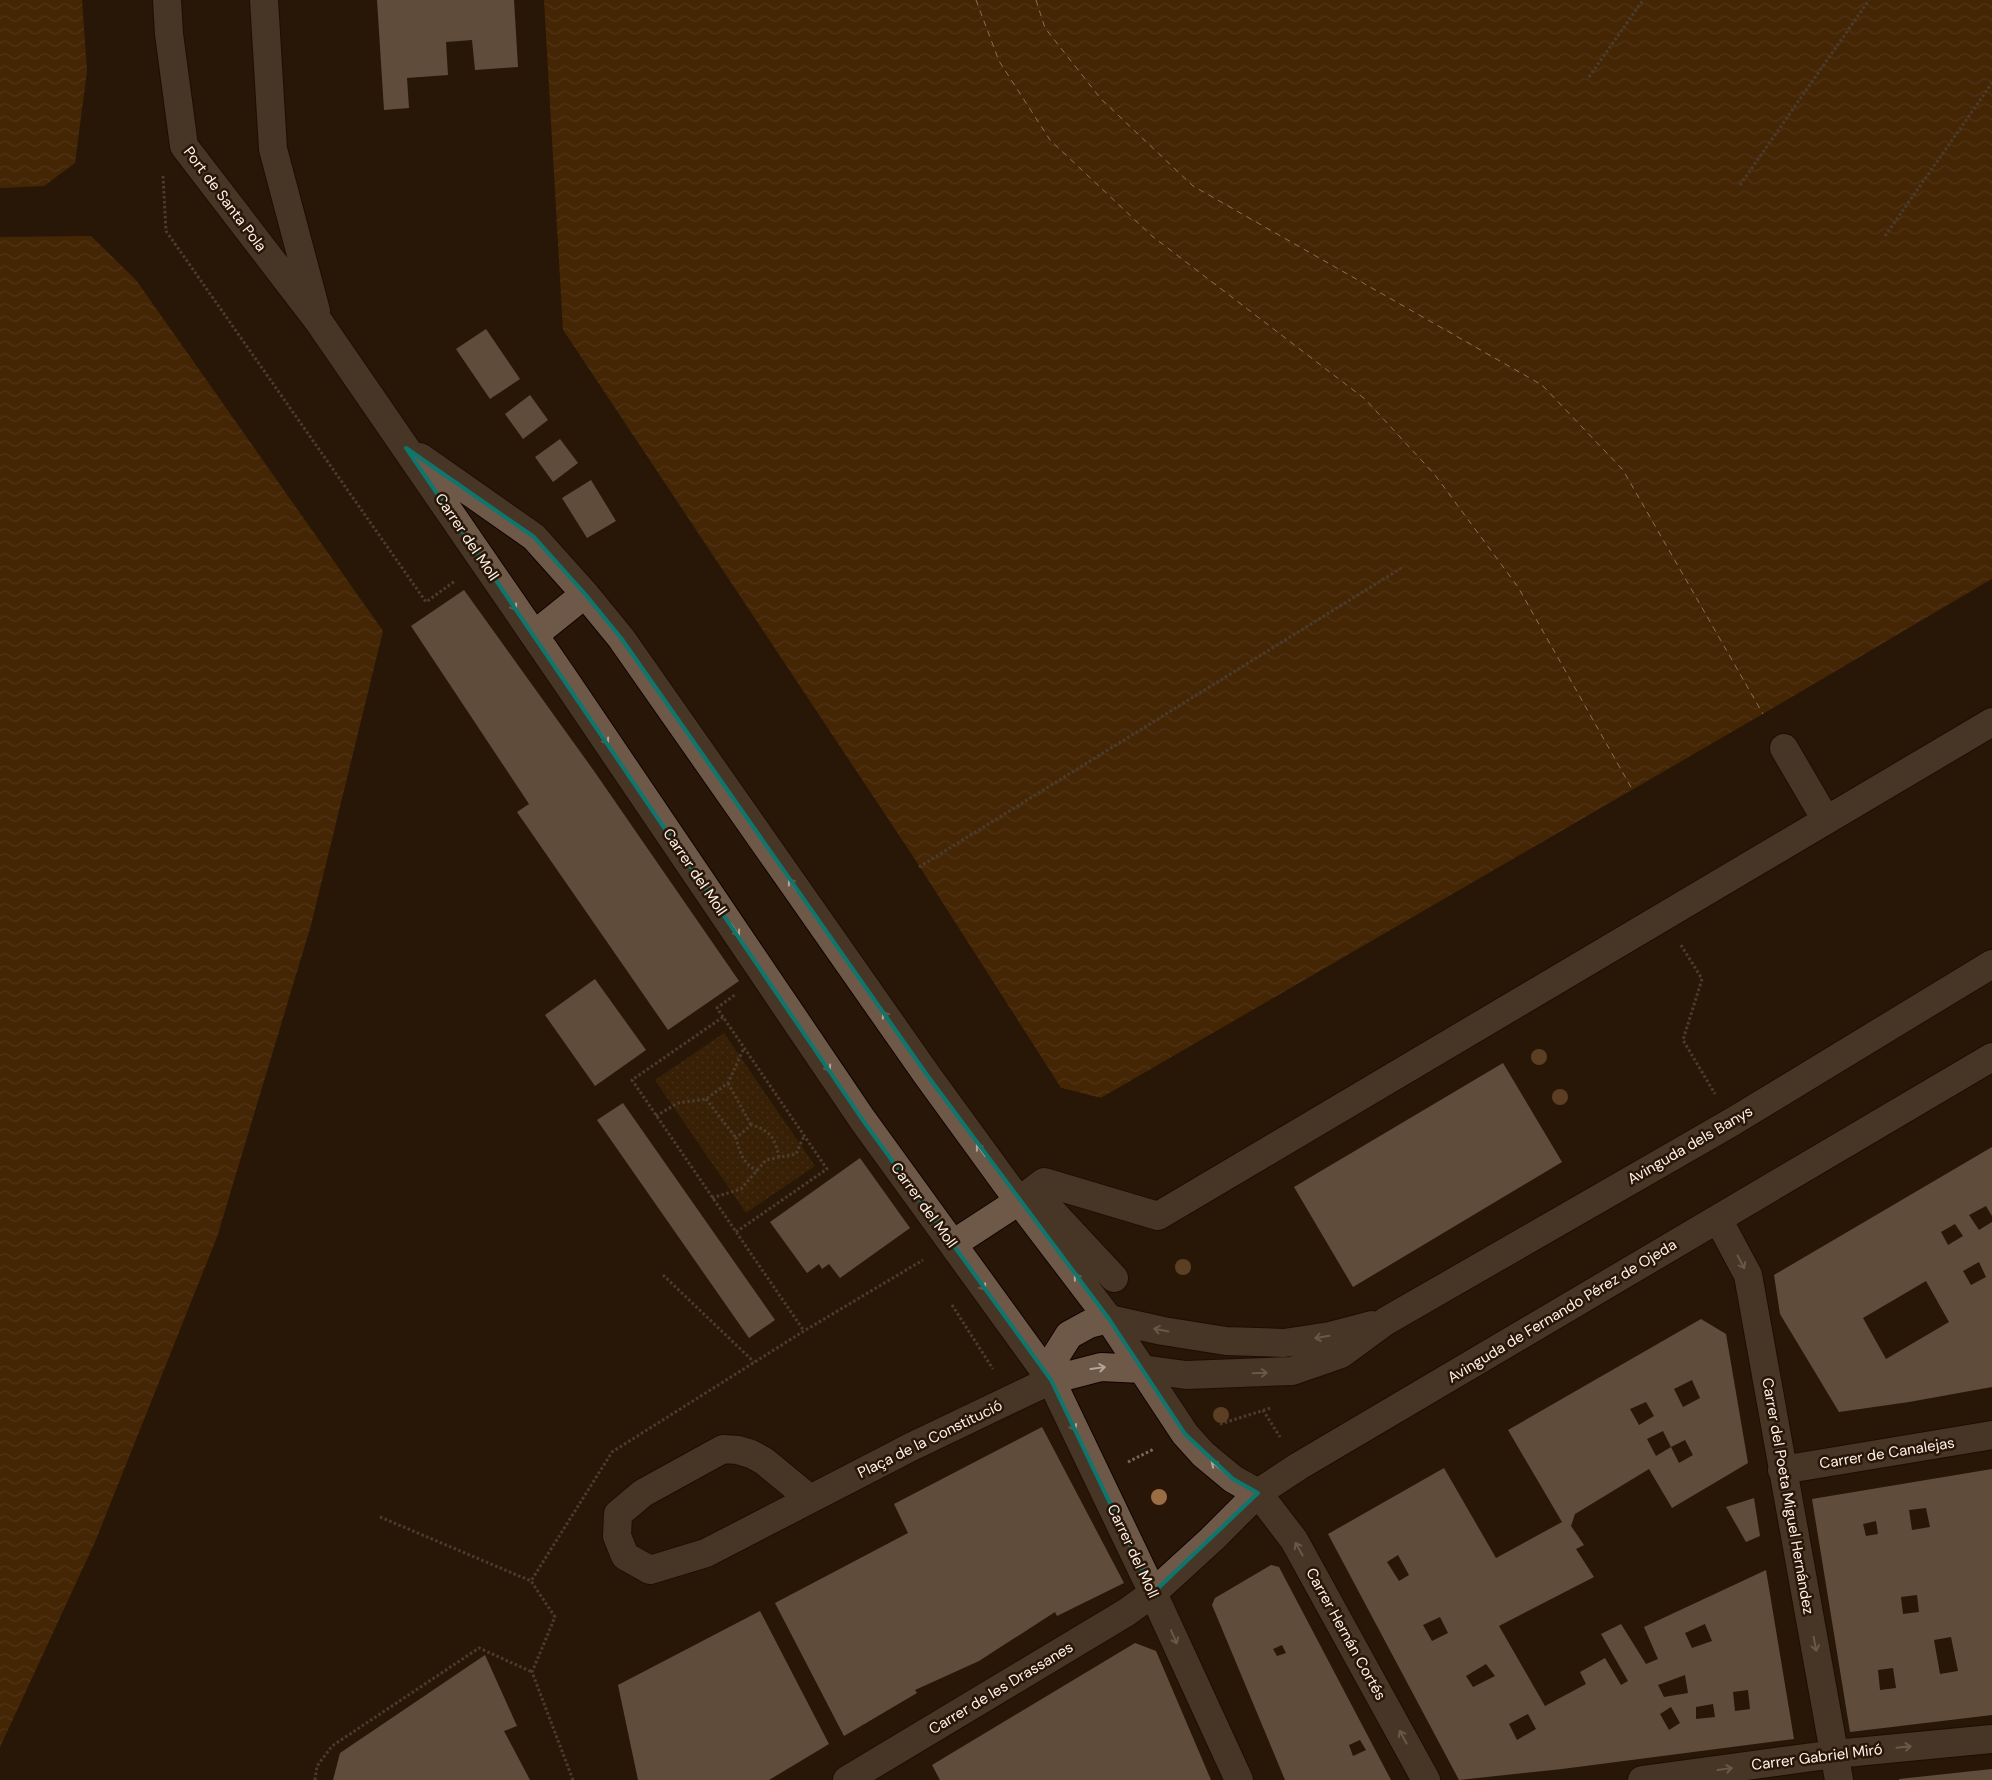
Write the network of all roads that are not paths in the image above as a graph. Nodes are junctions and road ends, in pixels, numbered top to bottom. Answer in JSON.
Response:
{"nodes":[{"id":1,"x":167,"y":0,"type":"edge"},
{"id":2,"x":264,"y":0,"type":"edge"},
{"id":3,"x":319,"y":322,"type":"junction"},
{"id":4,"x":406,"y":448,"type":"junction"},
{"id":5,"x":585,"y":594,"type":"junction"},
{"id":6,"x":534,"y":635,"type":"junction"},
{"id":7,"x":1992,"y":722,"type":"edge"},
{"id":8,"x":1784,"y":748,"type":"dead end"},
{"id":9,"x":1826,"y":820,"type":"junction"},
{"id":10,"x":1992,"y":964,"type":"edge"},
{"id":11,"x":1992,"y":1057,"type":"edge"},
{"id":12,"x":1026,"y":1196,"type":"junction"},
{"id":13,"x":1718,"y":1219,"type":"junction"},
{"id":14,"x":953,"y":1244,"type":"junction"},
{"id":15,"x":1114,"y":1278,"type":"dead end"},
{"id":16,"x":1109,"y":1319,"type":"junction"},
{"id":17,"x":1386,"y":1321,"type":"junction"},
{"id":18,"x":1142,"y":1369,"type":"junction"},
{"id":19,"x":1186,"y":1375,"type":"junction"},
{"id":20,"x":1051,"y":1380,"type":"junction"},
{"id":21,"x":1174,"y":1416,"type":"junction"},
{"id":22,"x":1992,"y":1435,"type":"edge"},
{"id":23,"x":1782,"y":1470,"type":"junction"},
{"id":24,"x":1258,"y":1493,"type":"junction"},
{"id":25,"x":810,"y":1499,"type":"junction"},
{"id":26,"x":1154,"y":1593,"type":"junction"},
{"id":27,"x":1992,"y":1738,"type":"edge"},
{"id":28,"x":1837,"y":1767,"type":"edge"},
{"id":29,"x":847,"y":1780,"type":"edge"},
{"id":30,"x":1239,"y":1780,"type":"edge"},
{"id":31,"x":1426,"y":1780,"type":"edge"},
{"id":32,"x":1642,"y":1780,"type":"edge"}],
"edges":[{"from":1,"to":3,"type":"street","name":"Port de Santa Pola"},
{"from":2,"to":3,"type":"street","name":"Port de Santa Pola"},
{"from":3,"to":4,"type":"street","name":"Port de Santa Pola"},
{"from":4,"to":5,"type":"street","name":"Carrer del Moll"},
{"from":4,"to":6,"type":"street","name":"Carrer del Moll","one_way":true},
{"from":5,"to":6,"type":"street"},
{"from":12,"to":5,"type":"street","name":"Carrer del Moll","one_way":true},
{"from":6,"to":14,"type":"street","name":"Carrer del Moll","one_way":true},
{"from":7,"to":9,"type":"street"},
{"from":8,"to":9,"type":"street"},
{"from":9,"to":12,"type":"street"},
{"from":10,"to":17,"type":"street","name":"Avinguda dels Banys"},
{"from":11,"to":13,"type":"street","name":"Avinguda de Fernando Pérez de Ojeda"},
{"from":12,"to":14,"type":"street"},
{"from":12,"to":15,"type":"street"},
{"from":16,"to":12,"type":"street","name":"Carrer del Moll","one_way":true},
{"from":13,"to":23,"type":"street","name":"Carrer del Poeta Miguel Hernández","one_way":true},
{"from":13,"to":24,"type":"street","name":"Avinguda de Fernando Pérez de Ojeda"},
{"from":14,"to":20,"type":"street","name":"Carrer del Moll","one_way":true},
{"from":17,"to":16,"type":"street","name":"Avinguda dels Banys","one_way":true},
{"from":16,"to":18,"type":"street","name":"Carrer del Moll"},
{"from":16,"to":20,"type":"street","name":"Avinguda dels Banys"},
{"from":19,"to":17,"type":"street","name":"Avinguda dels Banys","one_way":true},
{"from":18,"to":19,"type":"street","name":"Avinguda dels Banys"},
{"from":20,"to":18,"type":"street","name":"Avinguda dels Banys","one_way":true},
{"from":18,"to":21,"type":"street","name":"Carrer del Moll"},
{"from":19,"to":21,"type":"street"},
{"from":20,"to":25,"type":"street","name":"Plaça de la Constitució"},
{"from":20,"to":26,"type":"street","name":"Carrer del Moll","one_way":true},
{"from":24,"to":21,"type":"street","name":"Carrer del Moll","one_way":true},
{"from":22,"to":23,"type":"street","name":"Carrer de Canalejas"},
{"from":23,"to":28,"type":"street","name":"Carrer del Poeta Miguel Hernández","one_way":true},
{"from":24,"to":26,"type":"street","name":"Avinguda de Fernando Pérez de Ojeda"},
{"from":31,"to":24,"type":"street","name":"Carrer Hernán Cortés","one_way":true},
{"from":25,"to":25,"type":"street","name":"Plaça de la Constitució"},
{"from":26,"to":29,"type":"street","name":"Carrer de les Drassanes"},
{"from":26,"to":30,"type":"street","name":"Carrer del Moll","one_way":true},
{"from":28,"to":27,"type":"street","name":"Carrer Gabriel Miró","one_way":true},
{"from":32,"to":28,"type":"street","name":"Carrer Gabriel Miró","one_way":true}]}
